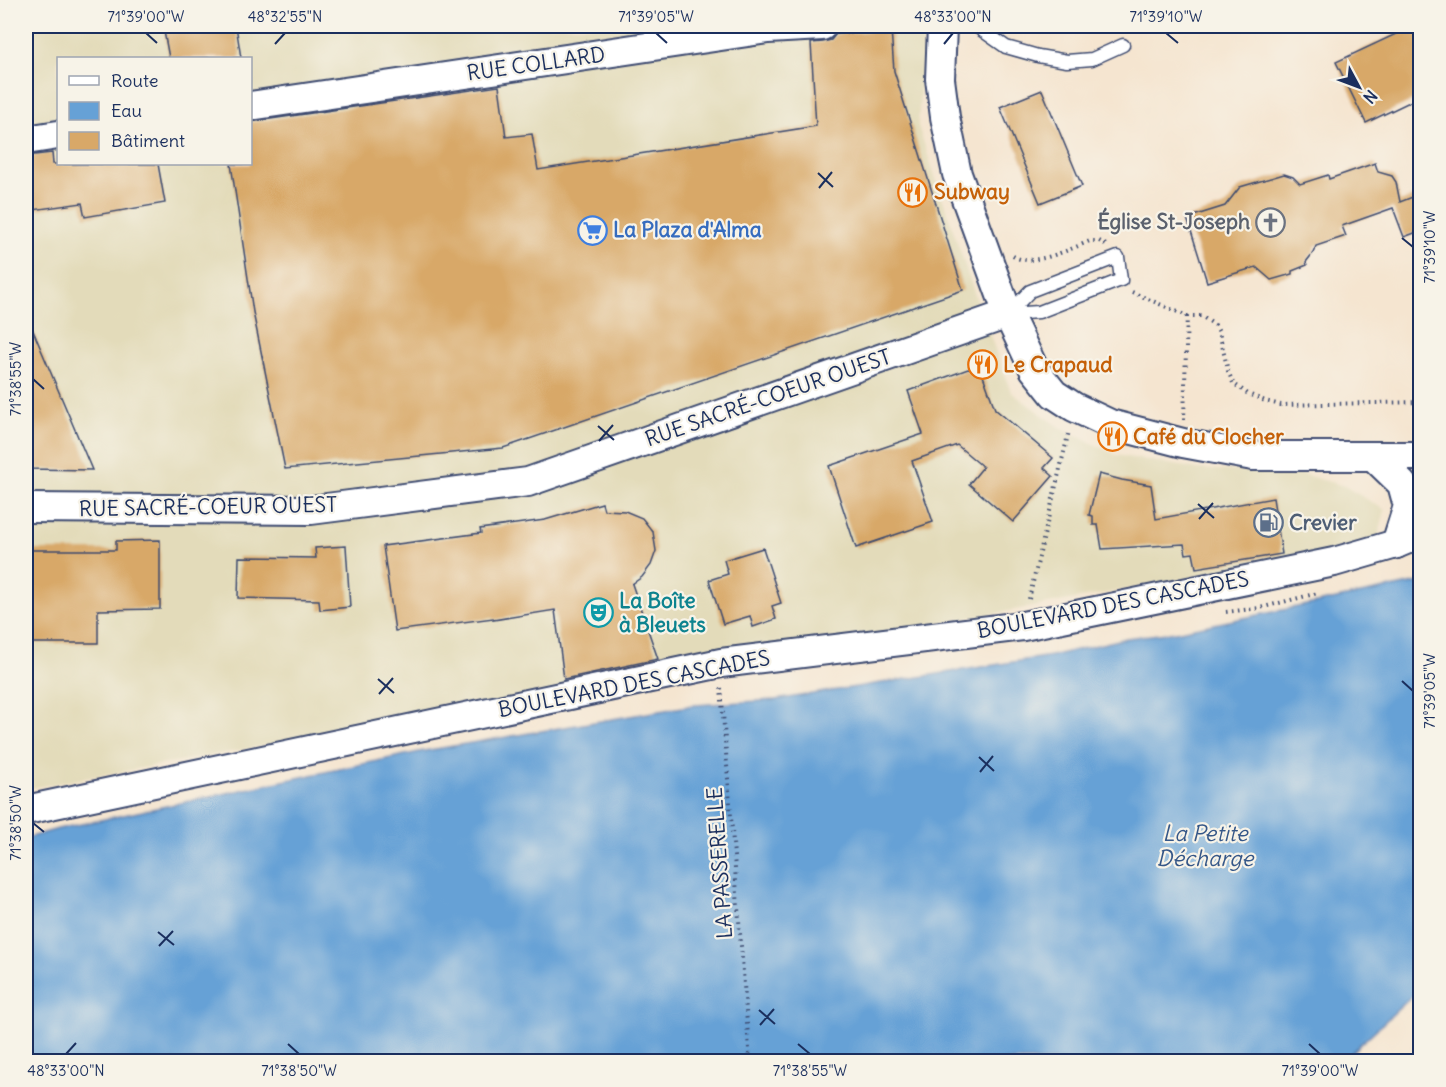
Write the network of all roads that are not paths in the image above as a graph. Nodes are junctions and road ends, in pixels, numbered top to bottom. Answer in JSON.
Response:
{"nodes":[{"id":1,"x":822,"y":26,"type":"edge"},
{"id":2,"x":942,"y":26,"type":"edge"},
{"id":3,"x":976,"y":26,"type":"edge"},
{"id":4,"x":1124,"y":45,"type":"dead end"},
{"id":5,"x":252,"y":106,"type":"edge"},
{"id":6,"x":57,"y":135,"type":"edge"},
{"id":7,"x":26,"y":140,"type":"edge"},
{"id":8,"x":1008,"y":314,"type":"junction"},
{"id":9,"x":1373,"y":456,"type":"junction"},
{"id":10,"x":1420,"y":456,"type":"edge"},
{"id":11,"x":26,"y":508,"type":"edge"},
{"id":12,"x":1408,"y":539,"type":"edge"},
{"id":13,"x":26,"y":810,"type":"edge"}],
"edges":[{"from":1,"to":5,"type":"street","name":"RUE COLLARD"},
{"from":2,"to":8,"type":"street"},
{"from":3,"to":4,"type":"lane"},
{"from":6,"to":7,"type":"street"},
{"from":8,"to":8,"type":"lane"},
{"from":8,"to":9,"type":"street"},
{"from":8,"to":11,"type":"street","name":"RUE SACRÉ-COEUR OUEST"},
{"from":9,"to":10,"type":"street"},
{"from":9,"to":12,"type":"street"},
{"from":12,"to":13,"type":"street","name":"BOULEVARD DES CASCADES"}]}
